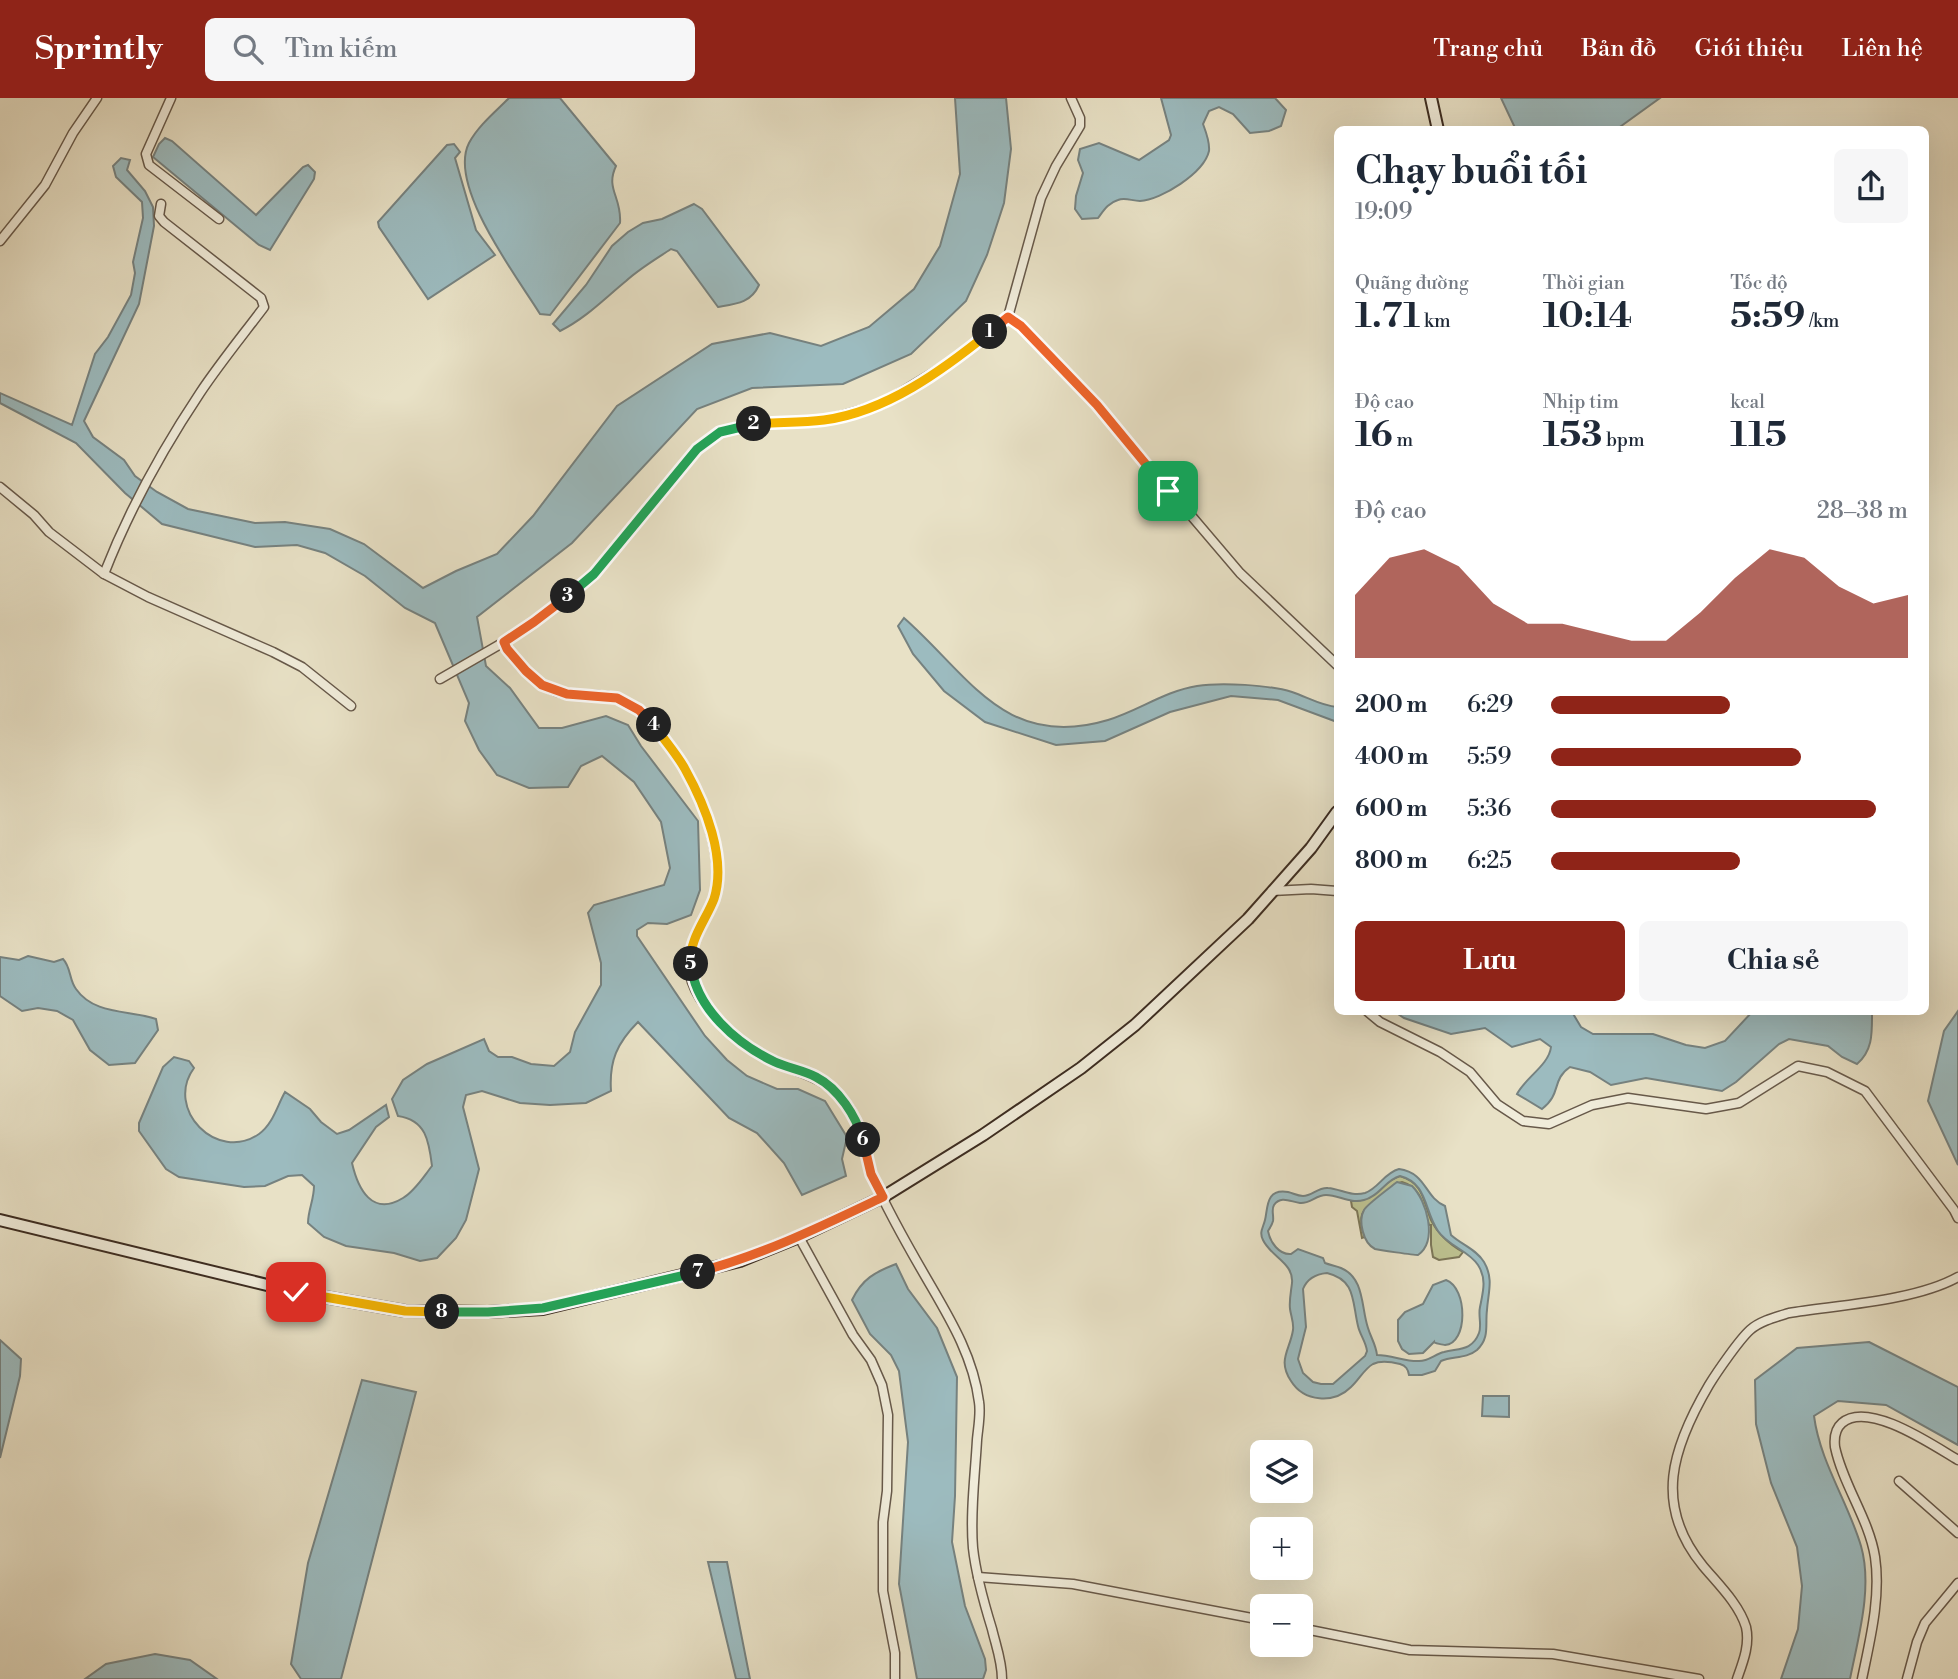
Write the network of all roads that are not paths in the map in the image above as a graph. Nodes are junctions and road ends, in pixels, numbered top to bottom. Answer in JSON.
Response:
{"nodes":[{"id":1,"x":97,"y":98,"type":"edge"},
{"id":2,"x":171,"y":98,"type":"edge"},
{"id":3,"x":1071,"y":98,"type":"edge"},
{"id":4,"x":1431,"y":98,"type":"edge"},
{"id":5,"x":1437,"y":126,"type":"edge"},
{"id":6,"x":161,"y":204,"type":"dead end"},
{"id":7,"x":219,"y":219,"type":"dead end"},
{"id":8,"x":0,"y":241,"type":"edge"},
{"id":9,"x":1008,"y":317,"type":"junction"},
{"id":10,"x":0,"y":487,"type":"edge"},
{"id":11,"x":104,"y":574,"type":"junction"},
{"id":12,"x":504,"y":642,"type":"junction"},
{"id":13,"x":1334,"y":662,"type":"edge"},
{"id":14,"x":440,"y":680,"type":"dead end"},
{"id":15,"x":351,"y":706,"type":"dead end"},
{"id":16,"x":1334,"y":816,"type":"edge"},
{"id":17,"x":1272,"y":891,"type":"junction"},
{"id":18,"x":1334,"y":891,"type":"edge"},
{"id":19,"x":1372,"y":1015,"type":"edge"},
{"id":20,"x":883,"y":1197,"type":"junction"},
{"id":21,"x":1958,"y":1218,"type":"edge"},
{"id":22,"x":0,"y":1220,"type":"edge"},
{"id":23,"x":799,"y":1237,"type":"junction"},
{"id":24,"x":1958,"y":1277,"type":"edge"},
{"id":25,"x":1958,"y":1460,"type":"edge"},
{"id":26,"x":1899,"y":1481,"type":"dead end"},
{"id":27,"x":1958,"y":1532,"type":"edge"},
{"id":28,"x":978,"y":1577,"type":"junction"},
{"id":29,"x":1956,"y":1588,"type":"edge"},
{"id":30,"x":1250,"y":1618,"type":"edge"},
{"id":31,"x":1313,"y":1631,"type":"edge"},
{"id":32,"x":895,"y":1679,"type":"edge"},
{"id":33,"x":1002,"y":1679,"type":"edge"},
{"id":34,"x":1699,"y":1679,"type":"edge"},
{"id":35,"x":1737,"y":1679,"type":"edge"},
{"id":36,"x":1862,"y":1679,"type":"edge"},
{"id":37,"x":1907,"y":1679,"type":"edge"}],
"edges":[{"from":1,"to":8,"type":"street"},
{"from":2,"to":7,"type":"street"},
{"from":3,"to":9,"type":"street"},
{"from":4,"to":5,"type":"street"},
{"from":6,"to":11,"type":"street"},
{"from":9,"to":12,"type":"street"},
{"from":9,"to":13,"type":"street"},
{"from":10,"to":11,"type":"street"},
{"from":11,"to":15,"type":"street"},
{"from":12,"to":14,"type":"street"},
{"from":12,"to":20,"type":"street"},
{"from":16,"to":17,"type":"street"},
{"from":17,"to":18,"type":"street"},
{"from":17,"to":20,"type":"street"},
{"from":19,"to":21,"type":"street"},
{"from":20,"to":23,"type":"street"},
{"from":20,"to":28,"type":"street"},
{"from":22,"to":23,"type":"street"},
{"from":23,"to":32,"type":"street"},
{"from":24,"to":35,"type":"street"},
{"from":25,"to":36,"type":"street"},
{"from":26,"to":27,"type":"street"},
{"from":28,"to":30,"type":"street"},
{"from":28,"to":33,"type":"street"},
{"from":29,"to":37,"type":"street"},
{"from":31,"to":34,"type":"street"}]}
